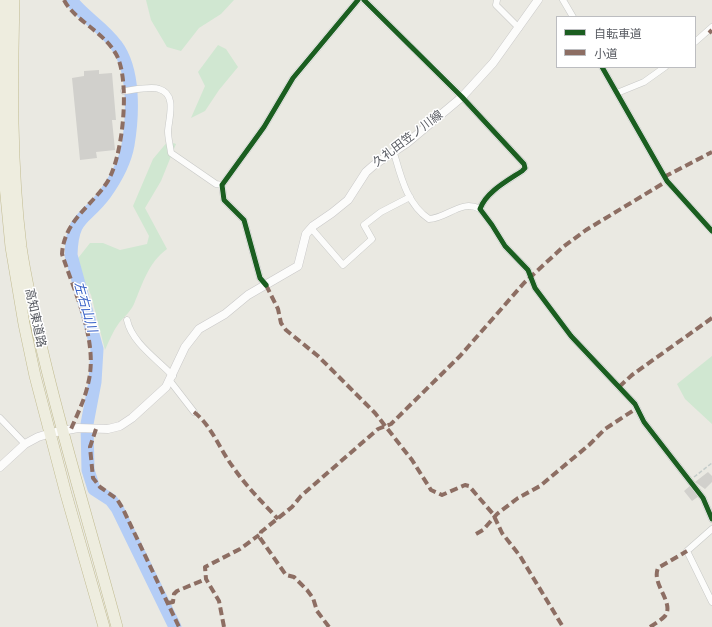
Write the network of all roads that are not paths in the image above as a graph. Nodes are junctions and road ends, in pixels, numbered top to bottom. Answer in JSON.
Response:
{"nodes":[{"id":1,"x":4,"y":0,"type":"edge"},
{"id":2,"x":14,"y":0,"type":"edge"},
{"id":3,"x":358,"y":0,"type":"edge"},
{"id":4,"x":364,"y":0,"type":"edge"},
{"id":5,"x":497,"y":0,"type":"edge"},
{"id":6,"x":538,"y":0,"type":"edge"},
{"id":7,"x":563,"y":0,"type":"edge"},
{"id":8,"x":572,"y":16,"type":"edge"},
{"id":9,"x":712,"y":27,"type":"edge"},
{"id":10,"x":519,"y":28,"type":"junction"},
{"id":11,"x":696,"y":41,"type":"edge"},
{"id":12,"x":603,"y":68,"type":"edge"},
{"id":13,"x":664,"y":68,"type":"edge"},
{"id":14,"x":126,"y":90,"type":"dead end"},
{"id":15,"x":617,"y":93,"type":"junction"},
{"id":16,"x":462,"y":97,"type":"junction"},
{"id":17,"x":2,"y":153,"type":"edge"},
{"id":18,"x":394,"y":153,"type":"junction"},
{"id":19,"x":222,"y":185,"type":"junction"},
{"id":20,"x":410,"y":197,"type":"junction"},
{"id":21,"x":480,"y":209,"type":"junction"},
{"id":22,"x":311,"y":228,"type":"junction"},
{"id":23,"x":712,"y":231,"type":"edge"},
{"id":24,"x":266,"y":285,"type":"junction"},
{"id":25,"x":127,"y":320,"type":"dead end"},
{"id":26,"x":172,"y":378,"type":"junction"},
{"id":27,"x":194,"y":412,"type":"dead end"},
{"id":28,"x":0,"y":418,"type":"edge"},
{"id":29,"x":63,"y":431,"type":"junction"},
{"id":30,"x":51,"y":433,"type":"junction"},
{"id":31,"x":25,"y":444,"type":"junction"},
{"id":32,"x":0,"y":467,"type":"edge"},
{"id":33,"x":712,"y":519,"type":"edge"},
{"id":34,"x":712,"y":529,"type":"edge"},
{"id":35,"x":712,"y":602,"type":"edge"},
{"id":36,"x":104,"y":627,"type":"edge"},
{"id":37,"x":118,"y":627,"type":"edge"}],
"edges":[{"from":1,"to":17,"type":"highway","name":"高知東道路"},
{"from":2,"to":29,"type":"highway","name":"高知東道路"},
{"from":3,"to":19,"type":"street"},
{"from":4,"to":16,"type":"street"},
{"from":5,"to":10,"type":"street"},
{"from":6,"to":10,"type":"main road","name":"久礼田笠ノ川線"},
{"from":7,"to":8,"type":"street"},
{"from":9,"to":11,"type":"street"},
{"from":10,"to":16,"type":"main road","name":"久礼田笠ノ川線"},
{"from":12,"to":15,"type":"street"},
{"from":13,"to":15,"type":"street"},
{"from":14,"to":19,"type":"street"},
{"from":15,"to":23,"type":"street"},
{"from":16,"to":18,"type":"main road","name":"久礼田笠ノ川線"},
{"from":16,"to":21,"type":"street"},
{"from":17,"to":30,"type":"highway","name":"高知東道路"},
{"from":18,"to":20,"type":"street"},
{"from":18,"to":22,"type":"main road","name":"久礼田笠ノ川線"},
{"from":19,"to":24,"type":"street"},
{"from":20,"to":21,"type":"street"},
{"from":20,"to":22,"type":"street"},
{"from":21,"to":33,"type":"street"},
{"from":22,"to":24,"type":"main road","name":"久礼田笠ノ川線"},
{"from":24,"to":26,"type":"main road","name":"久礼田笠ノ川線"},
{"from":25,"to":26,"type":"street"},
{"from":26,"to":27,"type":"street"},
{"from":26,"to":29,"type":"main road","name":"久礼田笠ノ川線"},
{"from":28,"to":31,"type":"street"},
{"from":29,"to":30,"type":"main road","name":"久礼田笠ノ川線"},
{"from":29,"to":37,"type":"highway","name":"高知東道路"},
{"from":30,"to":31,"type":"main road","name":"久礼田笠ノ川線"},
{"from":30,"to":36,"type":"highway","name":"高知東道路"},
{"from":31,"to":32,"type":"main road","name":"久礼田笠ノ川線"},
{"from":34,"to":35,"type":"street"}]}
